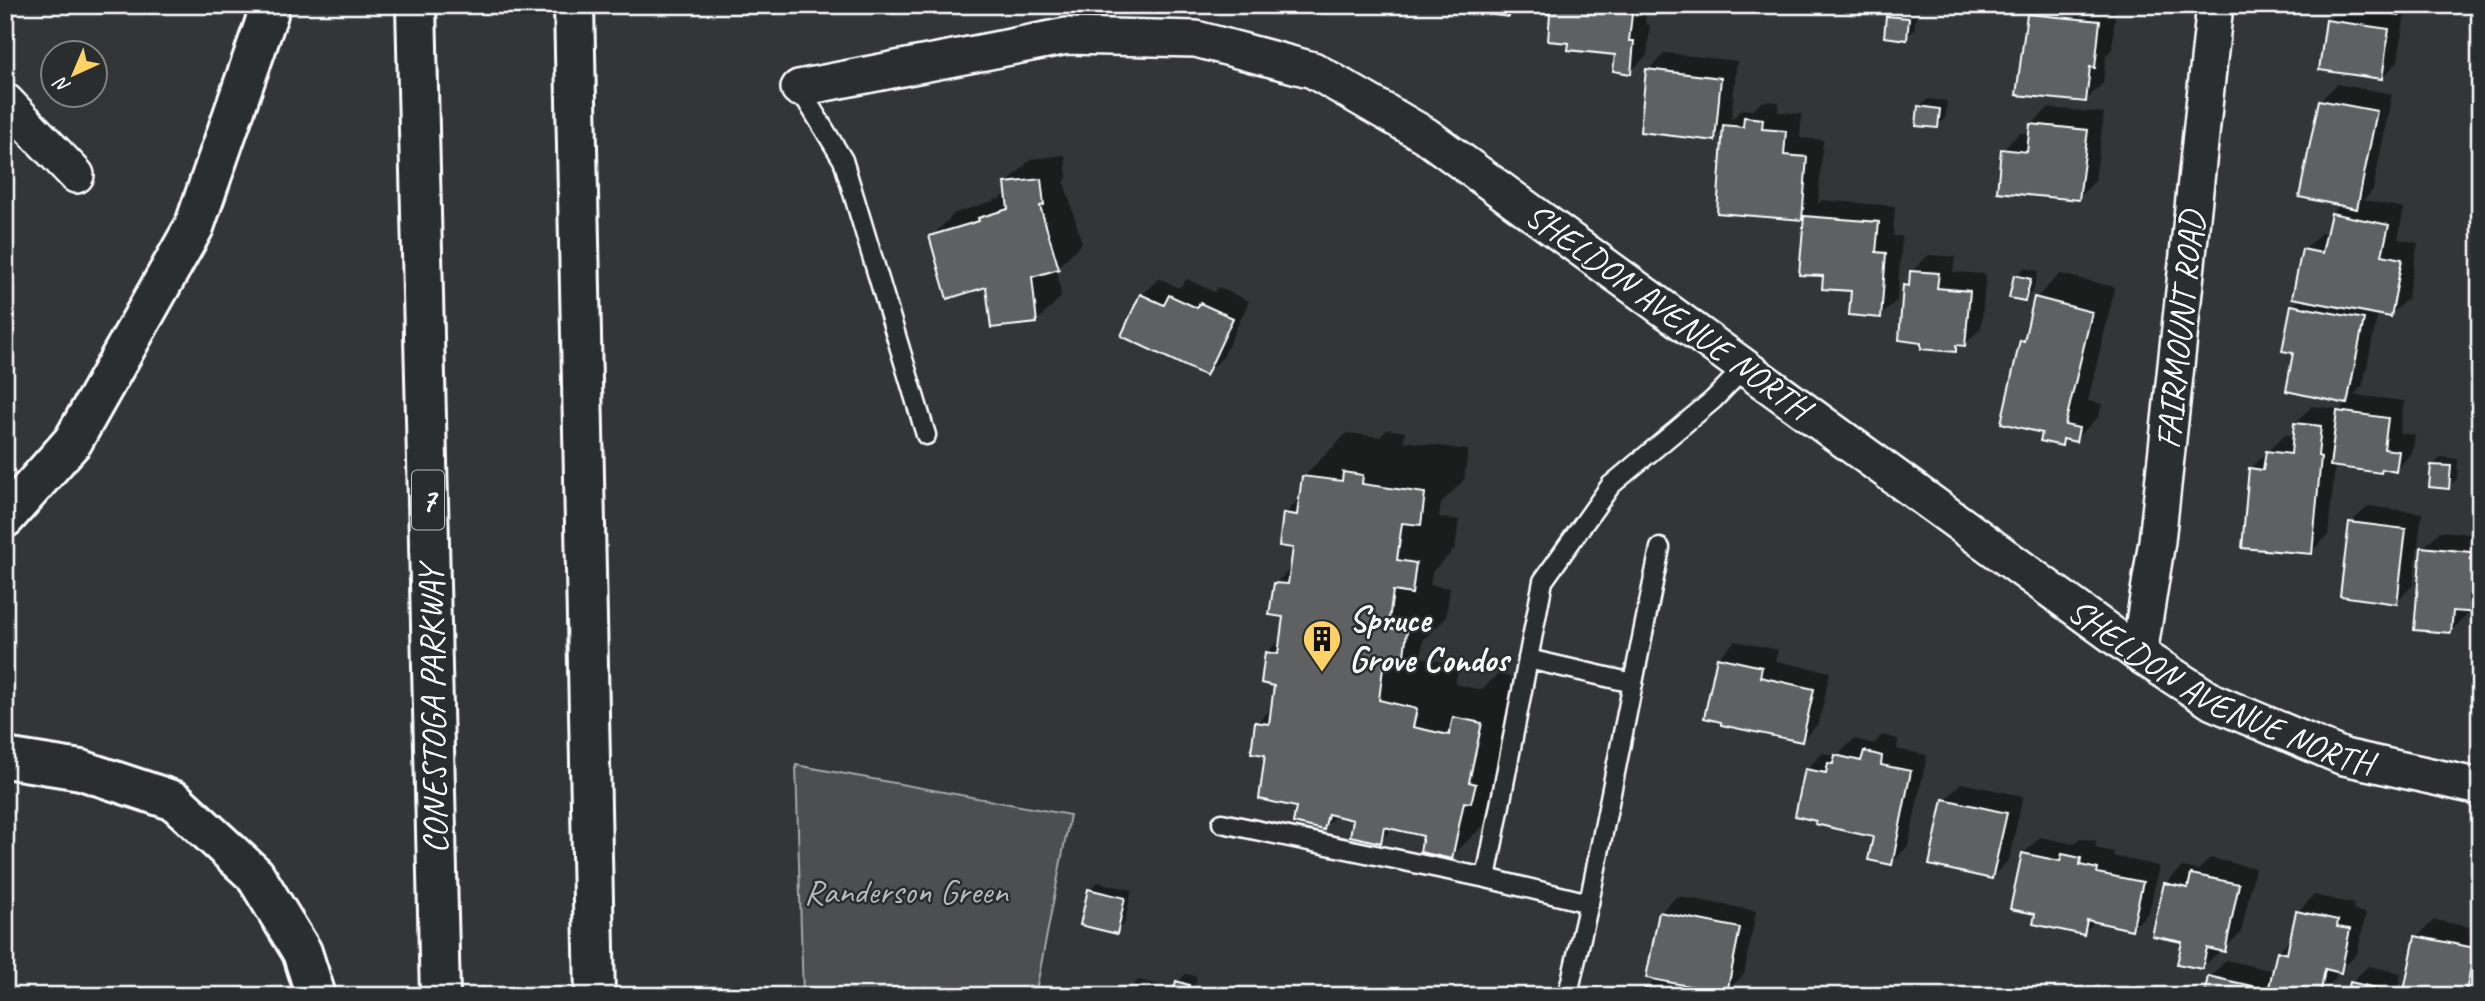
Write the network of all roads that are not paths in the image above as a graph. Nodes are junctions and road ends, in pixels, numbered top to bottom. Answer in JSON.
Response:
{"nodes":[{"id":1,"x":269,"y":5,"type":"edge"},
{"id":2,"x":416,"y":5,"type":"edge"},
{"id":3,"x":575,"y":5,"type":"edge"},
{"id":4,"x":2215,"y":5,"type":"edge"},
{"id":5,"x":799,"y":88,"type":"joint"},
{"id":6,"x":5,"y":101,"type":"edge"},
{"id":7,"x":76,"y":175,"type":"dead end"},
{"id":8,"x":1745,"y":367,"type":"junction"},
{"id":9,"x":926,"y":435,"type":"dead end"},
{"id":10,"x":5,"y":518,"type":"edge"},
{"id":11,"x":1660,"y":548,"type":"dead end"},
{"id":12,"x":2138,"y":654,"type":"junction"},
{"id":13,"x":1528,"y":659,"type":"junction"},
{"id":14,"x":1633,"y":683,"type":"junction"},
{"id":15,"x":5,"y":758,"type":"edge"},
{"id":16,"x":2480,"y":787,"type":"edge"},
{"id":17,"x":1222,"y":823,"type":"dead end"},
{"id":18,"x":1486,"y":878,"type":"junction"},
{"id":19,"x":1589,"y":903,"type":"junction"},
{"id":20,"x":1570,"y":985,"type":"dead end"},
{"id":21,"x":316,"y":996,"type":"edge"},
{"id":22,"x":440,"y":996,"type":"edge"},
{"id":23,"x":595,"y":996,"type":"edge"}],
"edges":[{"from":1,"to":10,"type":"highway"},
{"from":2,"to":22,"type":"highway","name":"CONESTOGA PARKWAY","number":"7"},
{"from":3,"to":23,"type":"highway"},
{"from":4,"to":12,"type":"street","name":"FAIRMOUNT ROAD"},
{"from":5,"to":8,"type":"street","name":"SHELDON AVENUE NORTH"},
{"from":5,"to":9,"type":"lane"},
{"from":6,"to":7,"type":"street"},
{"from":8,"to":12,"type":"street","name":"SHELDON AVENUE NORTH"},
{"from":8,"to":13,"type":"lane"},
{"from":11,"to":14,"type":"lane"},
{"from":12,"to":16,"type":"street","name":"SHELDON AVENUE NORTH"},
{"from":13,"to":14,"type":"lane"},
{"from":13,"to":18,"type":"lane"},
{"from":14,"to":19,"type":"lane"},
{"from":15,"to":21,"type":"highway"},
{"from":17,"to":18,"type":"lane"},
{"from":18,"to":19,"type":"lane"},
{"from":19,"to":20,"type":"lane"}]}
